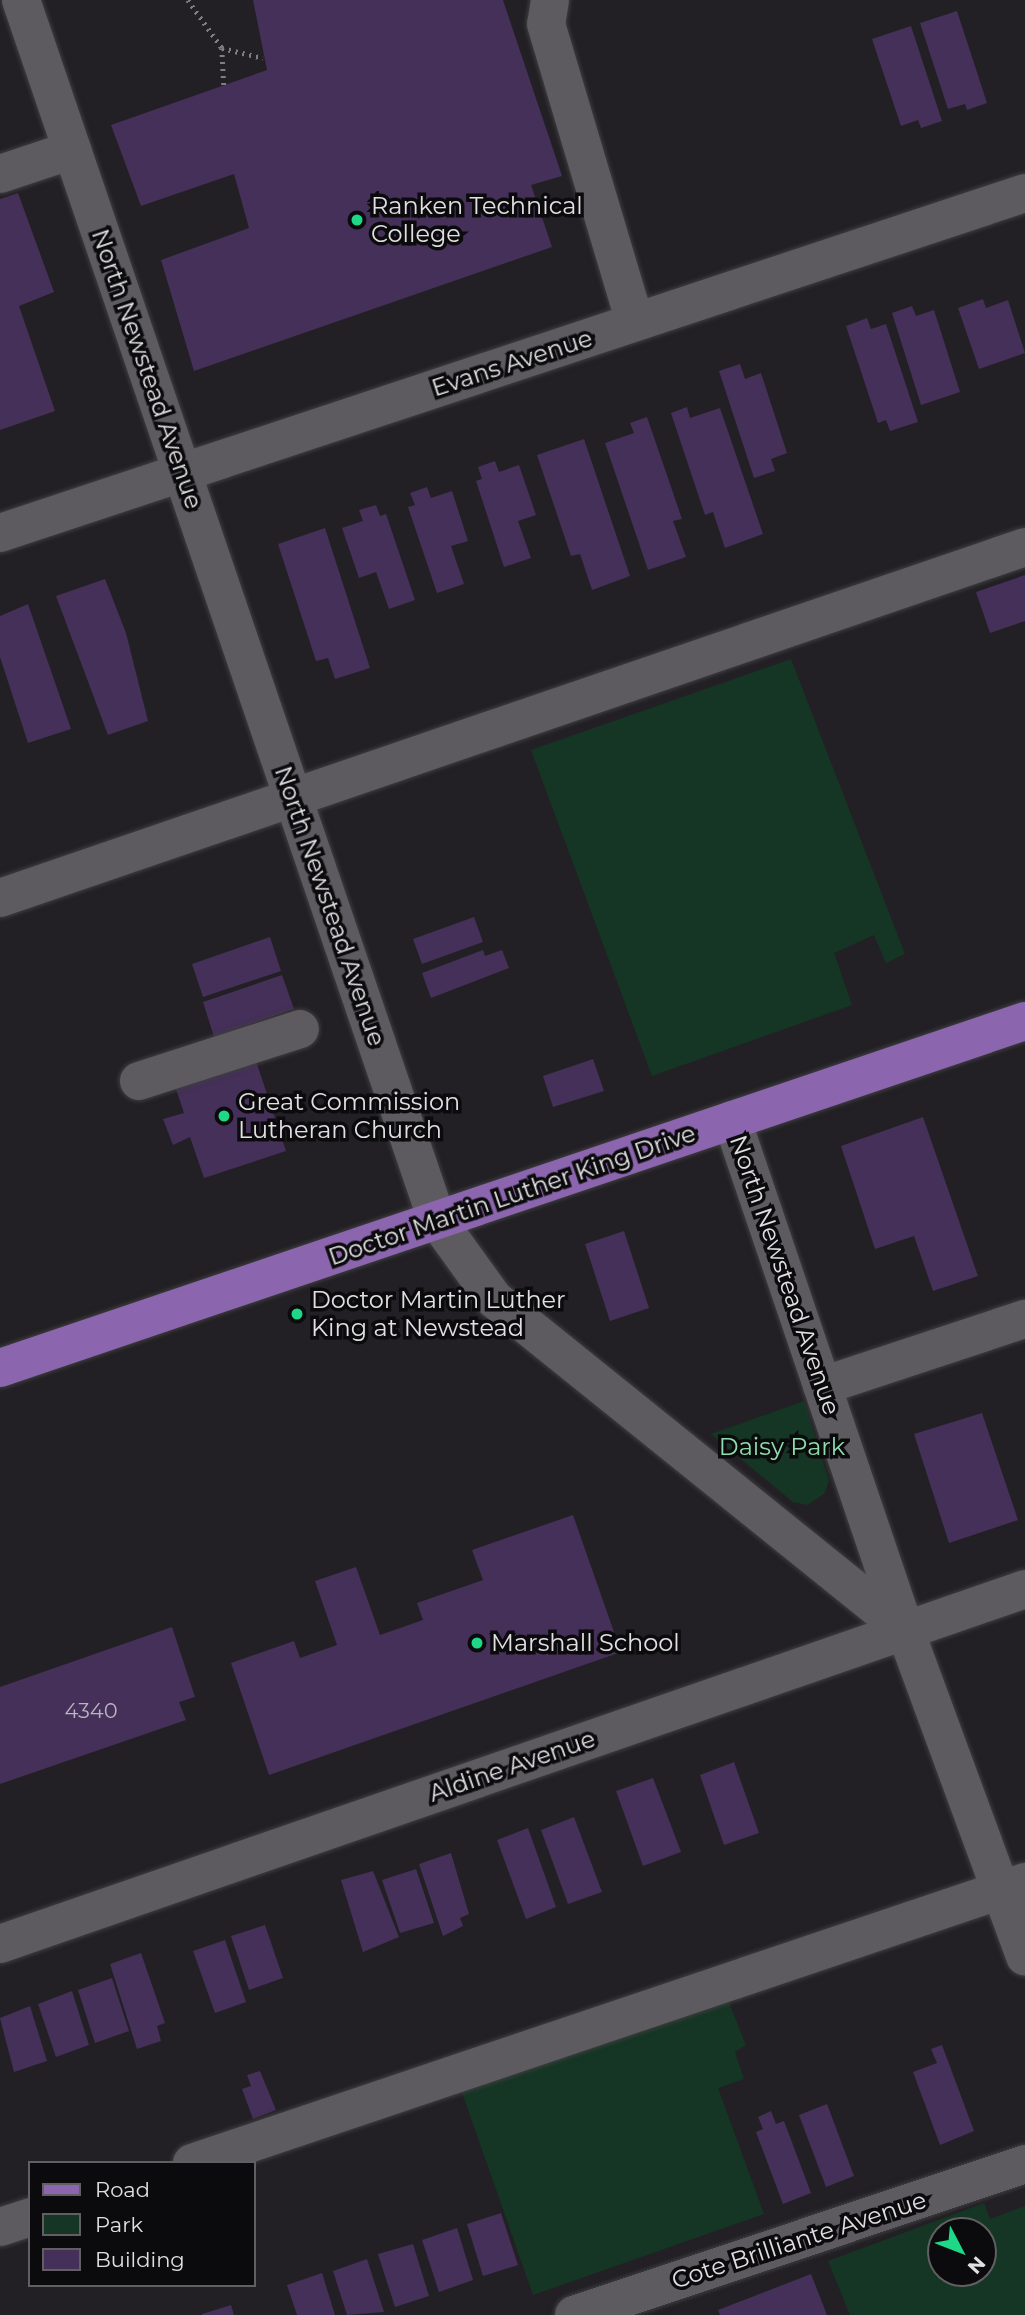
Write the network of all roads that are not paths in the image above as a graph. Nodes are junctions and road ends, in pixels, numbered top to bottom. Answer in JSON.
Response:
{"nodes":[{"id":1,"x":21,"y":0,"type":"edge"},
{"id":2,"x":550,"y":0,"type":"edge"},
{"id":3,"x":72,"y":150,"type":"junction"},
{"id":4,"x":0,"y":174,"type":"edge"},
{"id":5,"x":1025,"y":193,"type":"edge"},
{"id":6,"x":635,"y":322,"type":"junction"},
{"id":7,"x":182,"y":472,"type":"junction"},
{"id":8,"x":0,"y":533,"type":"edge"},
{"id":9,"x":1025,"y":547,"type":"edge"},
{"id":10,"x":293,"y":798,"type":"junction"},
{"id":11,"x":0,"y":898,"type":"edge"},
{"id":12,"x":1025,"y":1021,"type":"edge"},
{"id":13,"x":300,"y":1029,"type":"dead end"},
{"id":14,"x":138,"y":1081,"type":"dead end"},
{"id":15,"x":732,"y":1120,"type":"junction"},
{"id":16,"x":437,"y":1220,"type":"junction"},
{"id":17,"x":1025,"y":1319,"type":"edge"},
{"id":18,"x":0,"y":1368,"type":"edge"},
{"id":19,"x":822,"y":1386,"type":"junction"},
{"id":20,"x":1025,"y":1589,"type":"edge"},
{"id":21,"x":905,"y":1630,"type":"junction"},
{"id":22,"x":1014,"y":1886,"type":"edge"},
{"id":23,"x":0,"y":1944,"type":"edge"},
{"id":24,"x":1025,"y":1956,"type":"edge"},
{"id":25,"x":198,"y":2161,"type":"edge"},
{"id":26,"x":1025,"y":2164,"type":"edge"},
{"id":27,"x":28,"y":2218,"type":"edge"},
{"id":28,"x":0,"y":2227,"type":"edge"},
{"id":29,"x":573,"y":2315,"type":"edge"}],
"edges":[{"from":1,"to":3,"type":"street","name":"North Newstead Avenue"},
{"from":2,"to":6,"type":"street"},
{"from":3,"to":4,"type":"street"},
{"from":3,"to":7,"type":"street","name":"North Newstead Avenue"},
{"from":5,"to":6,"type":"street","name":"Evans Avenue"},
{"from":6,"to":7,"type":"street","name":"Evans Avenue"},
{"from":7,"to":8,"type":"street","name":"Evans Avenue"},
{"from":7,"to":10,"type":"street","name":"North Newstead Avenue"},
{"from":9,"to":10,"type":"street"},
{"from":10,"to":11,"type":"street"},
{"from":10,"to":16,"type":"street","name":"North Newstead Avenue"},
{"from":12,"to":15,"type":"main road","name":"Doctor Martin Luther King Drive"},
{"from":13,"to":14,"type":"street"},
{"from":15,"to":16,"type":"main road","name":"Doctor Martin Luther King Drive"},
{"from":15,"to":19,"type":"street","name":"North Newstead Avenue"},
{"from":16,"to":18,"type":"main road","name":"Doctor Martin Luther King Drive"},
{"from":16,"to":21,"type":"street","name":"North Newstead Avenue"},
{"from":17,"to":19,"type":"street"},
{"from":19,"to":21,"type":"street","name":"North Newstead Avenue"},
{"from":20,"to":21,"type":"street","name":"Aldine Avenue"},
{"from":21,"to":22,"type":"street","name":"North Newstead Avenue"},
{"from":21,"to":23,"type":"street","name":"Aldine Avenue"},
{"from":22,"to":24,"type":"street","name":"North Newstead Avenue"},
{"from":22,"to":25,"type":"street"},
{"from":26,"to":29,"type":"street","name":"Cote Brilliante Avenue"},
{"from":27,"to":28,"type":"street"}]}
